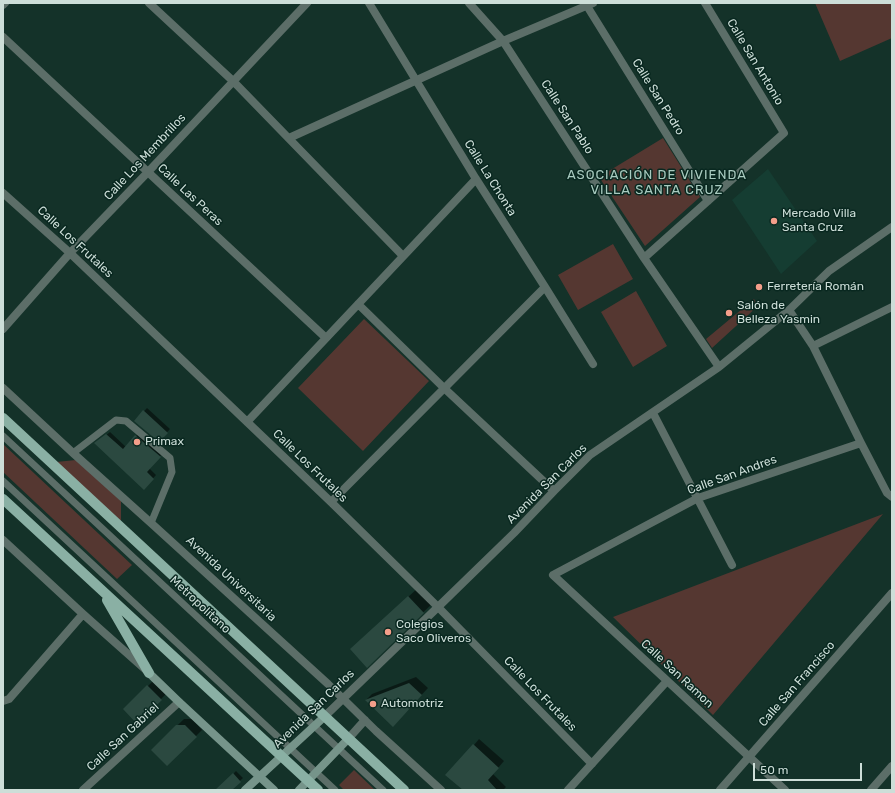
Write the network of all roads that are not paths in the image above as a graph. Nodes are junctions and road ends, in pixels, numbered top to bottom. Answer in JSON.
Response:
{"nodes":[{"id":1,"x":149,"y":3,"type":"edge"},
{"id":2,"x":307,"y":3,"type":"edge"},
{"id":3,"x":369,"y":3,"type":"edge"},
{"id":4,"x":469,"y":3,"type":"edge"},
{"id":5,"x":705,"y":3,"type":"edge"},
{"id":6,"x":590,"y":4,"type":"edge"},
{"id":7,"x":3,"y":37,"type":"edge"},
{"id":8,"x":503,"y":41,"type":"junction"},
{"id":9,"x":416,"y":80,"type":"junction"},
{"id":10,"x":233,"y":81,"type":"junction"},
{"id":11,"x":289,"y":138,"type":"junction"},
{"id":12,"x":148,"y":172,"type":"junction"},
{"id":13,"x":476,"y":179,"type":"junction"},
{"id":14,"x":3,"y":193,"type":"edge"},
{"id":15,"x":708,"y":201,"type":"junction"},
{"id":16,"x":892,"y":227,"type":"edge"},
{"id":17,"x":70,"y":253,"type":"junction"},
{"id":18,"x":403,"y":256,"type":"junction"},
{"id":19,"x":644,"y":258,"type":"junction"},
{"id":20,"x":545,"y":287,"type":"junction"},
{"id":21,"x":358,"y":304,"type":"junction"},
{"id":22,"x":892,"y":307,"type":"edge"},
{"id":23,"x":789,"y":310,"type":"junction"},
{"id":24,"x":3,"y":329,"type":"edge"},
{"id":25,"x":326,"y":338,"type":"junction"},
{"id":26,"x":812,"y":346,"type":"junction"},
{"id":27,"x":594,"y":364,"type":"dead end"},
{"id":28,"x":719,"y":367,"type":"junction"},
{"id":29,"x":3,"y":388,"type":"edge"},
{"id":30,"x":444,"y":388,"type":"junction"},
{"id":31,"x":653,"y":413,"type":"junction"},
{"id":32,"x":3,"y":418,"type":"edge"},
{"id":33,"x":247,"y":422,"type":"junction"},
{"id":34,"x":3,"y":436,"type":"edge"},
{"id":35,"x":861,"y":443,"type":"junction"},
{"id":36,"x":73,"y":453,"type":"junction"},
{"id":37,"x":3,"y":481,"type":"edge"},
{"id":38,"x":554,"y":491,"type":"junction"},
{"id":39,"x":892,"y":497,"type":"edge"},
{"id":40,"x":698,"y":498,"type":"junction"},
{"id":41,"x":3,"y":499,"type":"edge"},
{"id":42,"x":331,"y":502,"type":"junction"},
{"id":43,"x":151,"y":523,"type":"junction"},
{"id":44,"x":3,"y":540,"type":"edge"},
{"id":45,"x":732,"y":566,"type":"dead end"},
{"id":46,"x":553,"y":575,"type":"joint"},
{"id":47,"x":102,"y":592,"type":"junction"},
{"id":48,"x":892,"y":593,"type":"edge"},
{"id":49,"x":438,"y":607,"type":"junction"},
{"id":50,"x":83,"y":614,"type":"junction"},
{"id":51,"x":149,"y":673,"type":"junction"},
{"id":52,"x":667,"y":681,"type":"junction"},
{"id":53,"x":343,"y":698,"type":"junction"},
{"id":54,"x":3,"y":701,"type":"edge"},
{"id":55,"x":179,"y":702,"type":"junction"},
{"id":56,"x":324,"y":716,"type":"junction"},
{"id":57,"x":365,"y":720,"type":"junction"},
{"id":58,"x":314,"y":726,"type":"junction"},
{"id":59,"x":348,"y":739,"type":"junction"},
{"id":60,"x":290,"y":748,"type":"junction"},
{"id":61,"x":338,"y":748,"type":"junction"},
{"id":62,"x":282,"y":756,"type":"junction"},
{"id":63,"x":749,"y":757,"type":"junction"},
{"id":64,"x":592,"y":764,"type":"junction"},
{"id":65,"x":892,"y":766,"type":"edge"},
{"id":66,"x":316,"y":772,"type":"junction"},
{"id":67,"x":260,"y":777,"type":"junction"},
{"id":68,"x":308,"y":781,"type":"junction"},
{"id":69,"x":83,"y":790,"type":"edge"},
{"id":70,"x":245,"y":790,"type":"edge"},
{"id":71,"x":274,"y":790,"type":"edge"},
{"id":72,"x":299,"y":790,"type":"edge"},
{"id":73,"x":318,"y":790,"type":"edge"},
{"id":74,"x":335,"y":790,"type":"edge"},
{"id":75,"x":383,"y":790,"type":"edge"},
{"id":76,"x":404,"y":790,"type":"edge"},
{"id":77,"x":441,"y":790,"type":"edge"},
{"id":78,"x":568,"y":790,"type":"edge"},
{"id":79,"x":720,"y":790,"type":"edge"},
{"id":80,"x":785,"y":790,"type":"edge"},
{"id":81,"x":871,"y":790,"type":"edge"}],
"edges":[{"from":1,"to":10,"type":"street"},
{"from":2,"to":10,"type":"street","name":"Calle Los Membrillos"},
{"from":3,"to":9,"type":"street","name":"Calle La Chonta"},
{"from":4,"to":8,"type":"street","name":"Calle San Pablo"},
{"from":5,"to":15,"type":"street","name":"Calle San Antonio"},
{"from":6,"to":8,"type":"street"},
{"from":6,"to":15,"type":"street","name":"Calle San Pedro"},
{"from":7,"to":12,"type":"street","name":"Calle Las Peras"},
{"from":8,"to":9,"type":"street"},
{"from":8,"to":19,"type":"street","name":"Calle San Pablo"},
{"from":9,"to":11,"type":"street"},
{"from":9,"to":13,"type":"street","name":"Calle La Chonta"},
{"from":10,"to":11,"type":"street"},
{"from":10,"to":12,"type":"street","name":"Calle Los Membrillos"},
{"from":11,"to":18,"type":"street"},
{"from":12,"to":17,"type":"street","name":"Calle Los Membrillos"},
{"from":12,"to":25,"type":"street","name":"Calle Las Peras"},
{"from":13,"to":18,"type":"street"},
{"from":13,"to":20,"type":"street","name":"Calle La Chonta"},
{"from":14,"to":17,"type":"street","name":"Calle Los Frutales"},
{"from":15,"to":19,"type":"street"},
{"from":16,"to":23,"type":"street","name":"Avenida San Carlos"},
{"from":17,"to":24,"type":"street","name":"Calle Los Membrillos"},
{"from":17,"to":33,"type":"street","name":"Calle Los Frutales"},
{"from":18,"to":21,"type":"street"},
{"from":19,"to":28,"type":"street","name":"Calle San Pablo"},
{"from":20,"to":27,"type":"street","name":"Calle La Chonta"},
{"from":20,"to":30,"type":"street"},
{"from":21,"to":25,"type":"street"},
{"from":21,"to":30,"type":"street"},
{"from":22,"to":26,"type":"street"},
{"from":23,"to":26,"type":"street"},
{"from":23,"to":28,"type":"street","name":"Avenida San Carlos"},
{"from":25,"to":33,"type":"street"},
{"from":26,"to":35,"type":"street"},
{"from":28,"to":31,"type":"street","name":"Avenida San Carlos"},
{"from":29,"to":36,"type":"street","name":"Avenida Universitaria"},
{"from":30,"to":38,"type":"street"},
{"from":30,"to":42,"type":"street"},
{"from":31,"to":38,"type":"street","name":"Avenida San Carlos"},
{"from":31,"to":40,"type":"street"},
{"from":32,"to":56,"type":"main road"},
{"from":33,"to":42,"type":"street","name":"Calle Los Frutales"},
{"from":34,"to":58,"type":"lane","name":"Metropolitano"},
{"from":35,"to":39,"type":"street"},
{"from":35,"to":40,"type":"street","name":"Calle San Andres"},
{"from":36,"to":43,"type":"street","name":"Avenida Universitaria"},
{"from":36,"to":43,"type":"lane"},
{"from":37,"to":60,"type":"lane"},
{"from":38,"to":49,"type":"street","name":"Avenida San Carlos"},
{"from":40,"to":45,"type":"street"},
{"from":40,"to":46,"type":"street","name":"Calle San Andres"},
{"from":41,"to":47,"type":"main road"},
{"from":42,"to":49,"type":"street","name":"Calle Los Frutales"},
{"from":43,"to":53,"type":"street","name":"Avenida Universitaria"},
{"from":44,"to":50,"type":"street"},
{"from":46,"to":52,"type":"street","name":"Calle San Ramon"},
{"from":47,"to":51,"type":"main road"},
{"from":47,"to":62,"type":"main road"},
{"from":48,"to":63,"type":"street","name":"Calle San Francisco"},
{"from":49,"to":53,"type":"street","name":"Avenida San Carlos"},
{"from":49,"to":64,"type":"street","name":"Calle Los Frutales"},
{"from":50,"to":51,"type":"street"},
{"from":50,"to":54,"type":"street"},
{"from":51,"to":55,"type":"street"},
{"from":52,"to":63,"type":"street","name":"Calle San Ramon"},
{"from":52,"to":64,"type":"street"},
{"from":53,"to":56,"type":"street","name":"Avenida San Carlos"},
{"from":53,"to":57,"type":"street","name":"Avenida Universitaria"},
{"from":55,"to":67,"type":"street"},
{"from":55,"to":69,"type":"street","name":"Calle San Gabriel"},
{"from":56,"to":58,"type":"street","name":"Avenida San Carlos"},
{"from":56,"to":59,"type":"main road"},
{"from":57,"to":59,"type":"street"},
{"from":57,"to":77,"type":"street","name":"Avenida Universitaria"},
{"from":58,"to":60,"type":"street","name":"Avenida San Carlos"},
{"from":58,"to":61,"type":"lane","name":"Metropolitano"},
{"from":59,"to":61,"type":"street"},
{"from":59,"to":76,"type":"main road"},
{"from":60,"to":62,"type":"street","name":"Avenida San Carlos"},
{"from":60,"to":66,"type":"lane"},
{"from":61,"to":66,"type":"street"},
{"from":61,"to":75,"type":"lane","name":"Metropolitano"},
{"from":62,"to":67,"type":"street","name":"Avenida San Carlos"},
{"from":62,"to":68,"type":"main road"},
{"from":63,"to":79,"type":"street","name":"Calle San Francisco"},
{"from":63,"to":80,"type":"street","name":"Calle San Ramon"},
{"from":64,"to":78,"type":"street"},
{"from":65,"to":81,"type":"street"},
{"from":66,"to":68,"type":"street"},
{"from":66,"to":74,"type":"lane"},
{"from":67,"to":70,"type":"street","name":"Avenida San Carlos"},
{"from":67,"to":71,"type":"street"},
{"from":68,"to":72,"type":"street"},
{"from":68,"to":73,"type":"main road"}]}
